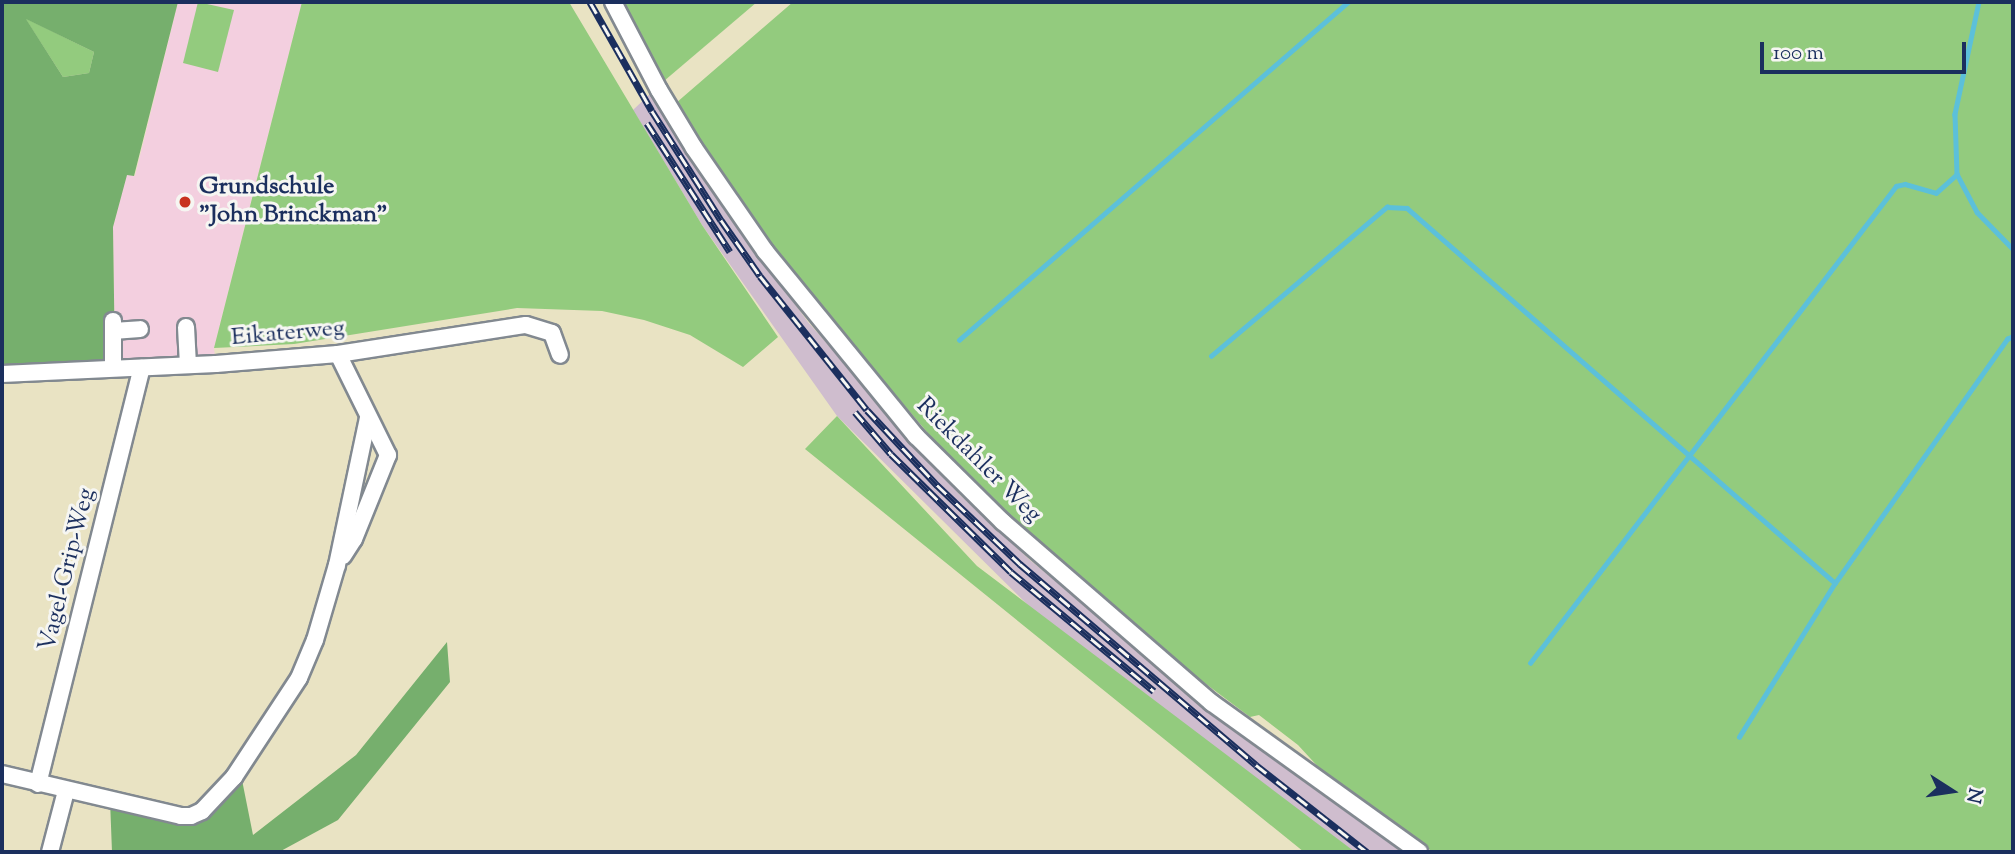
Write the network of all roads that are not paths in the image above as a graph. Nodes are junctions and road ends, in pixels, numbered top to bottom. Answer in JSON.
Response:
{"nodes":[{"id":1,"x":613,"y":2,"type":"edge"},
{"id":2,"x":186,"y":327,"type":"dead end"},
{"id":3,"x":141,"y":330,"type":"dead end"},
{"id":4,"x":338,"y":354,"type":"junction"},
{"id":5,"x":560,"y":355,"type":"dead end"},
{"id":6,"x":188,"y":365,"type":"junction"},
{"id":7,"x":113,"y":368,"type":"junction"},
{"id":8,"x":142,"y":368,"type":"junction"},
{"id":9,"x":2,"y":374,"type":"edge"},
{"id":10,"x":368,"y":418,"type":"junction"},
{"id":11,"x":337,"y":565,"type":"junction"},
{"id":12,"x":2,"y":775,"type":"edge"},
{"id":13,"x":38,"y":784,"type":"junction"},
{"id":14,"x":66,"y":791,"type":"junction"},
{"id":15,"x":50,"y":852,"type":"edge"},
{"id":16,"x":1419,"y":852,"type":"edge"}],
"edges":[{"from":1,"to":16,"type":"street","name":"Riekdahler Weg"},
{"from":2,"to":6,"type":"street"},
{"from":3,"to":7,"type":"street"},
{"from":4,"to":5,"type":"street","name":"Eikaterweg"},
{"from":4,"to":6,"type":"street","name":"Eikaterweg"},
{"from":4,"to":10,"type":"street"},
{"from":6,"to":8,"type":"street","name":"Eikaterweg"},
{"from":7,"to":8,"type":"street","name":"Eikaterweg"},
{"from":7,"to":9,"type":"street","name":"Eikaterweg"},
{"from":8,"to":13,"type":"street","name":"Vagel-Grip-Weg"},
{"from":10,"to":11,"type":"street"},
{"from":10,"to":11,"type":"street"},
{"from":11,"to":14,"type":"street"},
{"from":12,"to":13,"type":"street"},
{"from":13,"to":14,"type":"street"},
{"from":14,"to":15,"type":"street"}]}
